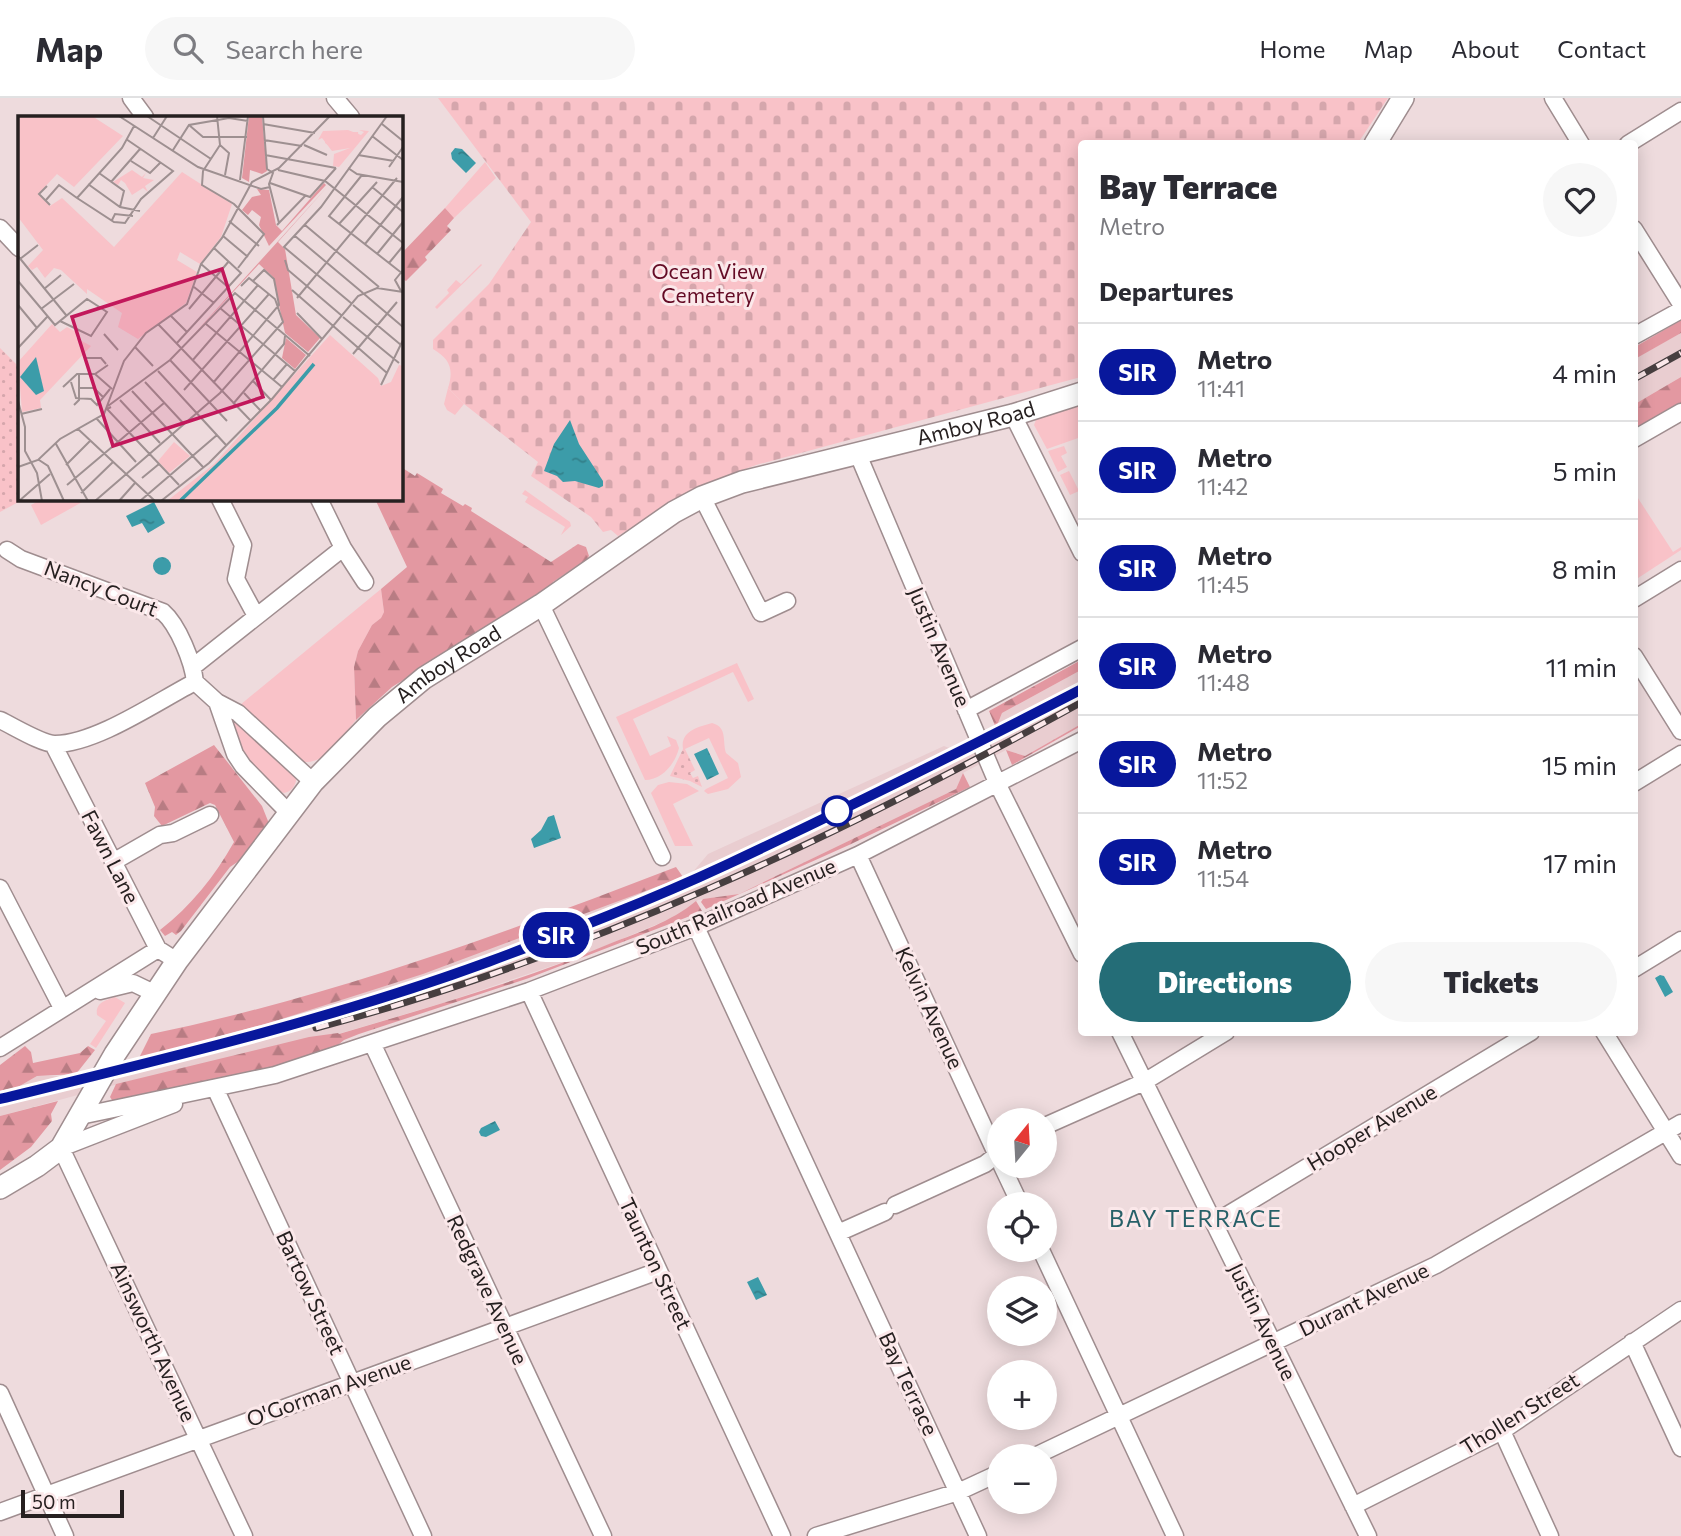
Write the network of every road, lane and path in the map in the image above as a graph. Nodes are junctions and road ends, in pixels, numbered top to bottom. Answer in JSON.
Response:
{"nodes":[{"id":1,"x":131,"y":98,"type":"edge"},
{"id":2,"x":335,"y":98,"type":"edge"},
{"id":3,"x":1403,"y":98,"type":"edge"},
{"id":4,"x":1553,"y":98,"type":"edge"},
{"id":5,"x":1681,"y":111,"type":"edge"},
{"id":6,"x":144,"y":116,"type":"edge"},
{"id":7,"x":350,"y":116,"type":"edge"},
{"id":8,"x":1377,"y":140,"type":"edge"},
{"id":9,"x":1579,"y":140,"type":"edge"},
{"id":10,"x":1634,"y":140,"type":"edge"},
{"id":11,"x":0,"y":228,"type":"edge"},
{"id":12,"x":1638,"y":235,"type":"edge"},
{"id":13,"x":18,"y":246,"type":"edge"},
{"id":14,"x":1681,"y":304,"type":"edge"},
{"id":15,"x":1681,"y":310,"type":"edge"},
{"id":16,"x":1638,"y":334,"type":"edge"},
{"id":17,"x":1078,"y":394,"type":"edge"},
{"id":18,"x":1681,"y":412,"type":"edge"},
{"id":19,"x":1013,"y":415,"type":"junction"},
{"id":20,"x":1638,"y":437,"type":"edge"},
{"id":21,"x":857,"y":452,"type":"junction"},
{"id":22,"x":702,"y":497,"type":"junction"},
{"id":23,"x":220,"y":500,"type":"edge"},
{"id":24,"x":319,"y":500,"type":"edge"},
{"id":25,"x":1078,"y":545,"type":"edge"},
{"id":26,"x":343,"y":548,"type":"junction"},
{"id":27,"x":7,"y":550,"type":"dead end"},
{"id":28,"x":1681,"y":570,"type":"edge"},
{"id":29,"x":365,"y":582,"type":"dead end"},
{"id":30,"x":1638,"y":597,"type":"edge"},
{"id":31,"x":786,"y":601,"type":"dead end"},
{"id":32,"x":541,"y":605,"type":"junction"},
{"id":33,"x":256,"y":616,"type":"junction"},
{"id":34,"x":1078,"y":650,"type":"edge"},
{"id":35,"x":1638,"y":662,"type":"edge"},
{"id":36,"x":194,"y":674,"type":"junction"},
{"id":37,"x":217,"y":702,"type":"junction"},
{"id":38,"x":966,"y":710,"type":"junction"},
{"id":39,"x":0,"y":720,"type":"edge"},
{"id":40,"x":1681,"y":731,"type":"edge"},
{"id":41,"x":1078,"y":742,"type":"edge"},
{"id":42,"x":53,"y":744,"type":"junction"},
{"id":43,"x":1681,"y":754,"type":"edge"},
{"id":44,"x":1638,"y":781,"type":"edge"},
{"id":45,"x":313,"y":782,"type":"junction"},
{"id":46,"x":998,"y":785,"type":"junction"},
{"id":47,"x":290,"y":814,"type":"junction"},
{"id":48,"x":209,"y":815,"type":"dead end"},
{"id":49,"x":858,"y":855,"type":"junction"},
{"id":50,"x":662,"y":857,"type":"dead end"},
{"id":51,"x":113,"y":862,"type":"junction"},
{"id":52,"x":0,"y":888,"type":"edge"},
{"id":53,"x":696,"y":927,"type":"junction"},
{"id":54,"x":1078,"y":940,"type":"edge"},
{"id":55,"x":1681,"y":940,"type":"edge"},
{"id":56,"x":158,"y":949,"type":"junction"},
{"id":57,"x":177,"y":961,"type":"junction"},
{"id":58,"x":1638,"y":967,"type":"edge"},
{"id":59,"x":529,"y":991,"type":"junction"},
{"id":60,"x":156,"y":994,"type":"junction"},
{"id":61,"x":88,"y":995,"type":"junction"},
{"id":62,"x":62,"y":1008,"type":"junction"},
{"id":63,"x":1122,"y":1036,"type":"edge"},
{"id":64,"x":1219,"y":1036,"type":"edge"},
{"id":65,"x":1524,"y":1036,"type":"edge"},
{"id":66,"x":1606,"y":1036,"type":"edge"},
{"id":67,"x":372,"y":1043,"type":"junction"},
{"id":68,"x":0,"y":1048,"type":"edge"},
{"id":69,"x":1144,"y":1082,"type":"junction"},
{"id":70,"x":215,"y":1088,"type":"junction"},
{"id":71,"x":80,"y":1116,"type":"junction"},
{"id":72,"x":1057,"y":1121,"type":"edge"},
{"id":73,"x":1681,"y":1123,"type":"edge"},
{"id":74,"x":987,"y":1132,"type":"edge"},
{"id":75,"x":1666,"y":1132,"type":"junction"},
{"id":76,"x":61,"y":1148,"type":"junction"},
{"id":77,"x":1681,"y":1156,"type":"edge"},
{"id":78,"x":987,"y":1163,"type":"edge"},
{"id":79,"x":0,"y":1188,"type":"edge"},
{"id":80,"x":1214,"y":1223,"type":"junction"},
{"id":81,"x":838,"y":1233,"type":"junction"},
{"id":82,"x":1047,"y":1262,"type":"edge"},
{"id":83,"x":658,"y":1271,"type":"junction"},
{"id":84,"x":1681,"y":1310,"type":"edge"},
{"id":85,"x":505,"y":1328,"type":"junction"},
{"id":86,"x":1632,"y":1342,"type":"junction"},
{"id":87,"x":1273,"y":1344,"type":"junction"},
{"id":88,"x":352,"y":1383,"type":"junction"},
{"id":89,"x":0,"y":1393,"type":"edge"},
{"id":90,"x":1119,"y":1417,"type":"junction"},
{"id":91,"x":1502,"y":1431,"type":"junction"},
{"id":92,"x":199,"y":1439,"type":"junction"},
{"id":93,"x":1057,"y":1446,"type":"edge"},
{"id":94,"x":1681,"y":1448,"type":"edge"},
{"id":95,"x":987,"y":1479,"type":"edge"},
{"id":96,"x":958,"y":1492,"type":"junction"},
{"id":97,"x":46,"y":1495,"type":"junction"},
{"id":98,"x":1353,"y":1506,"type":"junction"},
{"id":99,"x":0,"y":1512,"type":"edge"},
{"id":100,"x":65,"y":1536,"type":"edge"},
{"id":101,"x":244,"y":1536,"type":"edge"},
{"id":102,"x":424,"y":1536,"type":"edge"},
{"id":103,"x":603,"y":1536,"type":"edge"},
{"id":104,"x":782,"y":1536,"type":"edge"},
{"id":105,"x":816,"y":1536,"type":"edge"},
{"id":106,"x":978,"y":1536,"type":"edge"},
{"id":107,"x":1175,"y":1536,"type":"edge"},
{"id":108,"x":1368,"y":1536,"type":"edge"},
{"id":109,"x":1550,"y":1536,"type":"edge"}],
"edges":[{"from":1,"to":6,"type":"street"},
{"from":2,"to":7,"type":"street"},
{"from":3,"to":8,"type":"main road"},
{"from":4,"to":9,"type":"street"},
{"from":5,"to":10,"type":"street"},
{"from":11,"to":13,"type":"street"},
{"from":12,"to":14,"type":"street"},
{"from":15,"to":16,"type":"street"},
{"from":17,"to":19,"type":"main road","name":"Amboy Road"},
{"from":18,"to":20,"type":"street"},
{"from":19,"to":21,"type":"main road","name":"Amboy Road"},
{"from":19,"to":25,"type":"street"},
{"from":21,"to":22,"type":"main road","name":"Amboy Road"},
{"from":21,"to":38,"type":"street","name":"Justin Avenue"},
{"from":22,"to":31,"type":"street"},
{"from":22,"to":32,"type":"main road","name":"Amboy Road"},
{"from":23,"to":33,"type":"street"},
{"from":24,"to":26,"type":"street"},
{"from":26,"to":29,"type":"street"},
{"from":26,"to":33,"type":"street"},
{"from":27,"to":36,"type":"street","name":"Nancy Court"},
{"from":28,"to":30,"type":"street"},
{"from":32,"to":45,"type":"main road","name":"Amboy Road"},
{"from":32,"to":50,"type":"street"},
{"from":33,"to":36,"type":"street"},
{"from":34,"to":38,"type":"street"},
{"from":35,"to":40,"type":"street"},
{"from":36,"to":37,"type":"street"},
{"from":36,"to":42,"type":"street"},
{"from":37,"to":45,"type":"street"},
{"from":37,"to":47,"type":"street"},
{"from":38,"to":46,"type":"street","name":"Justin Avenue"},
{"from":39,"to":42,"type":"street"},
{"from":41,"to":46,"type":"street","name":"South Railroad Avenue"},
{"from":42,"to":51,"type":"street","name":"Fawn Lane"},
{"from":43,"to":44,"type":"street"},
{"from":45,"to":47,"type":"main road","name":"Amboy Road"},
{"from":46,"to":49,"type":"street","name":"South Railroad Avenue"},
{"from":46,"to":54,"type":"street","name":"Justin Avenue"},
{"from":47,"to":57,"type":"main road","name":"Amboy Road"},
{"from":48,"to":51,"type":"street"},
{"from":49,"to":53,"type":"street","name":"South Railroad Avenue"},
{"from":49,"to":74,"type":"street","name":"Kelvin Avenue"},
{"from":51,"to":56,"type":"street","name":"Fawn Lane"},
{"from":52,"to":62,"type":"street"},
{"from":53,"to":59,"type":"street","name":"South Railroad Avenue"},
{"from":53,"to":81,"type":"street","name":"Bay Terrace"},
{"from":55,"to":58,"type":"street"},
{"from":56,"to":57,"type":"street"},
{"from":56,"to":61,"type":"street"},
{"from":57,"to":60,"type":"main road","name":"Amboy Road"},
{"from":59,"to":67,"type":"street","name":"South Railroad Avenue"},
{"from":59,"to":83,"type":"street","name":"Taunton Street"},
{"from":60,"to":61,"type":"street"},
{"from":60,"to":71,"type":"main road","name":"Amboy Road"},
{"from":61,"to":62,"type":"street"},
{"from":62,"to":68,"type":"street"},
{"from":63,"to":69,"type":"street","name":"Justin Avenue"},
{"from":64,"to":69,"type":"street"},
{"from":65,"to":80,"type":"street","name":"Hooper Avenue"},
{"from":66,"to":75,"type":"street"},
{"from":67,"to":70,"type":"street","name":"South Railroad Avenue"},
{"from":67,"to":85,"type":"street","name":"Redgrave Avenue"},
{"from":69,"to":72,"type":"street"},
{"from":69,"to":80,"type":"street","name":"Justin Avenue"},
{"from":70,"to":71,"type":"street","name":"South Railroad Avenue"},
{"from":70,"to":76,"type":"street","name":"South Railroad Avenue"},
{"from":70,"to":88,"type":"street","name":"Bartow Street"},
{"from":71,"to":76,"type":"main road","name":"Amboy Road"},
{"from":73,"to":75,"type":"street","name":"Durant Avenue"},
{"from":75,"to":77,"type":"street"},
{"from":75,"to":87,"type":"street","name":"Durant Avenue"},
{"from":76,"to":79,"type":"main road","name":"Amboy Road"},
{"from":76,"to":92,"type":"street","name":"Ainsworth Avenue"},
{"from":78,"to":81,"type":"street"},
{"from":80,"to":87,"type":"street","name":"Justin Avenue"},
{"from":81,"to":96,"type":"street","name":"Bay Terrace"},
{"from":82,"to":90,"type":"street"},
{"from":83,"to":85,"type":"street","name":"O'Gorman Avenue"},
{"from":83,"to":104,"type":"street","name":"Taunton Street"},
{"from":84,"to":86,"type":"street","name":"Thollen Street"},
{"from":85,"to":88,"type":"street","name":"O'Gorman Avenue"},
{"from":85,"to":103,"type":"street","name":"Redgrave Avenue"},
{"from":86,"to":91,"type":"street","name":"Thollen Street"},
{"from":86,"to":94,"type":"street"},
{"from":87,"to":90,"type":"street","name":"Durant Avenue"},
{"from":87,"to":98,"type":"street","name":"Justin Avenue"},
{"from":88,"to":92,"type":"street","name":"O'Gorman Avenue"},
{"from":88,"to":102,"type":"street","name":"Bartow Street"},
{"from":89,"to":97,"type":"street"},
{"from":90,"to":93,"type":"street","name":"Durant Avenue"},
{"from":90,"to":107,"type":"street"},
{"from":91,"to":98,"type":"street","name":"Thollen Street"},
{"from":91,"to":109,"type":"street"},
{"from":92,"to":97,"type":"street","name":"O'Gorman Avenue"},
{"from":92,"to":101,"type":"street","name":"Ainsworth Avenue"},
{"from":95,"to":96,"type":"street"},
{"from":96,"to":105,"type":"street"},
{"from":96,"to":106,"type":"street","name":"Bay Terrace"},
{"from":97,"to":99,"type":"street","name":"O'Gorman Avenue"},
{"from":97,"to":100,"type":"street"},
{"from":98,"to":108,"type":"street","name":"Justin Avenue"}]}
